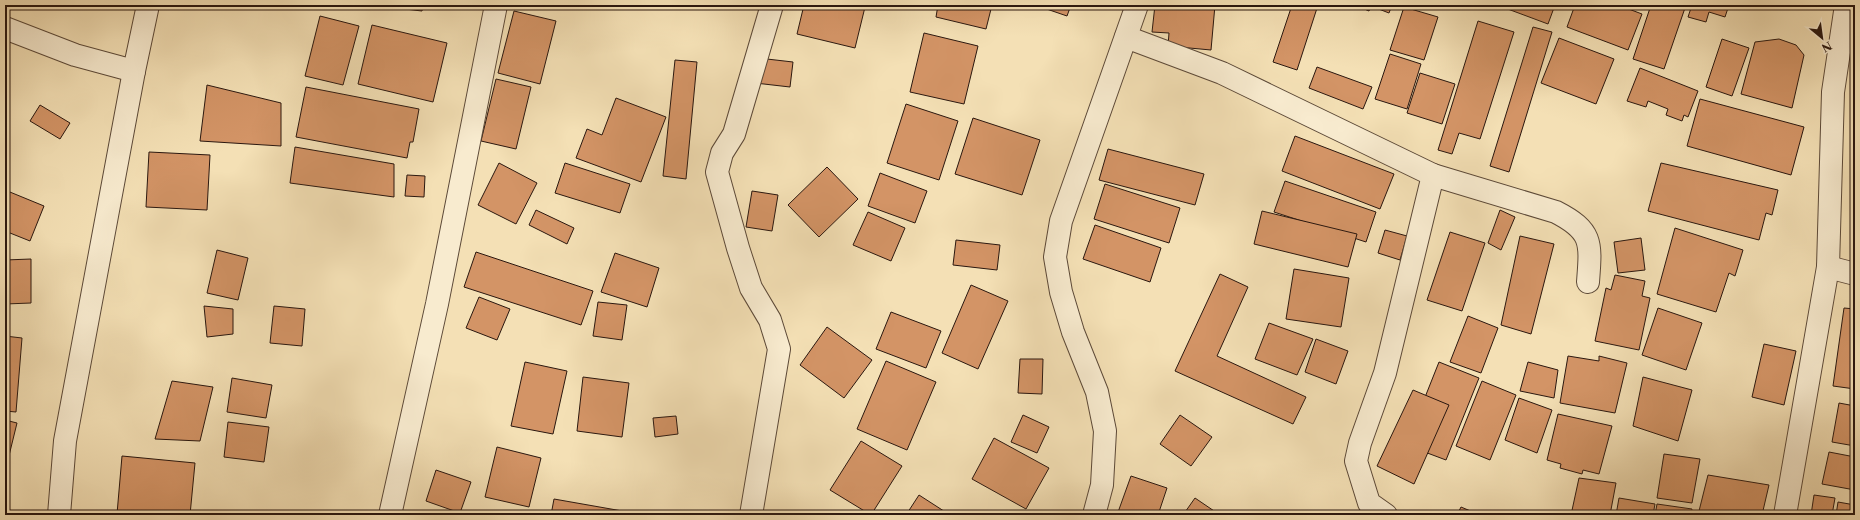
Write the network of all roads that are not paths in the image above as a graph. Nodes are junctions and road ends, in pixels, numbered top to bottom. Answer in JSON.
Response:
{"nodes":[{"id":1,"x":148,"y":5,"type":"edge"},
{"id":2,"x":496,"y":5,"type":"edge"},
{"id":3,"x":772,"y":5,"type":"edge"},
{"id":4,"x":1137,"y":5,"type":"edge"},
{"id":5,"x":1846,"y":5,"type":"edge"},
{"id":6,"x":5,"y":28,"type":"edge"},
{"id":7,"x":1126,"y":37,"type":"junction"},
{"id":8,"x":134,"y":70,"type":"junction"},
{"id":9,"x":1433,"y":175,"type":"junction"},
{"id":10,"x":1828,"y":267,"type":"junction"},
{"id":11,"x":1855,"y":274,"type":"edge"},
{"id":12,"x":1588,"y":282,"type":"dead end"},
{"id":13,"x":59,"y":515,"type":"edge"},
{"id":14,"x":390,"y":515,"type":"edge"},
{"id":15,"x":751,"y":515,"type":"edge"},
{"id":16,"x":1094,"y":515,"type":"edge"},
{"id":17,"x":1386,"y":515,"type":"edge"},
{"id":18,"x":1785,"y":515,"type":"edge"}],
"edges":[{"from":1,"to":8,"type":"street"},
{"from":2,"to":14,"type":"street"},
{"from":3,"to":15,"type":"street"},
{"from":4,"to":7,"type":"street"},
{"from":5,"to":10,"type":"street"},
{"from":6,"to":8,"type":"street"},
{"from":7,"to":9,"type":"street"},
{"from":7,"to":16,"type":"street"},
{"from":8,"to":13,"type":"street"},
{"from":9,"to":12,"type":"street"},
{"from":9,"to":17,"type":"street"},
{"from":10,"to":11,"type":"street"},
{"from":10,"to":18,"type":"street"}]}
